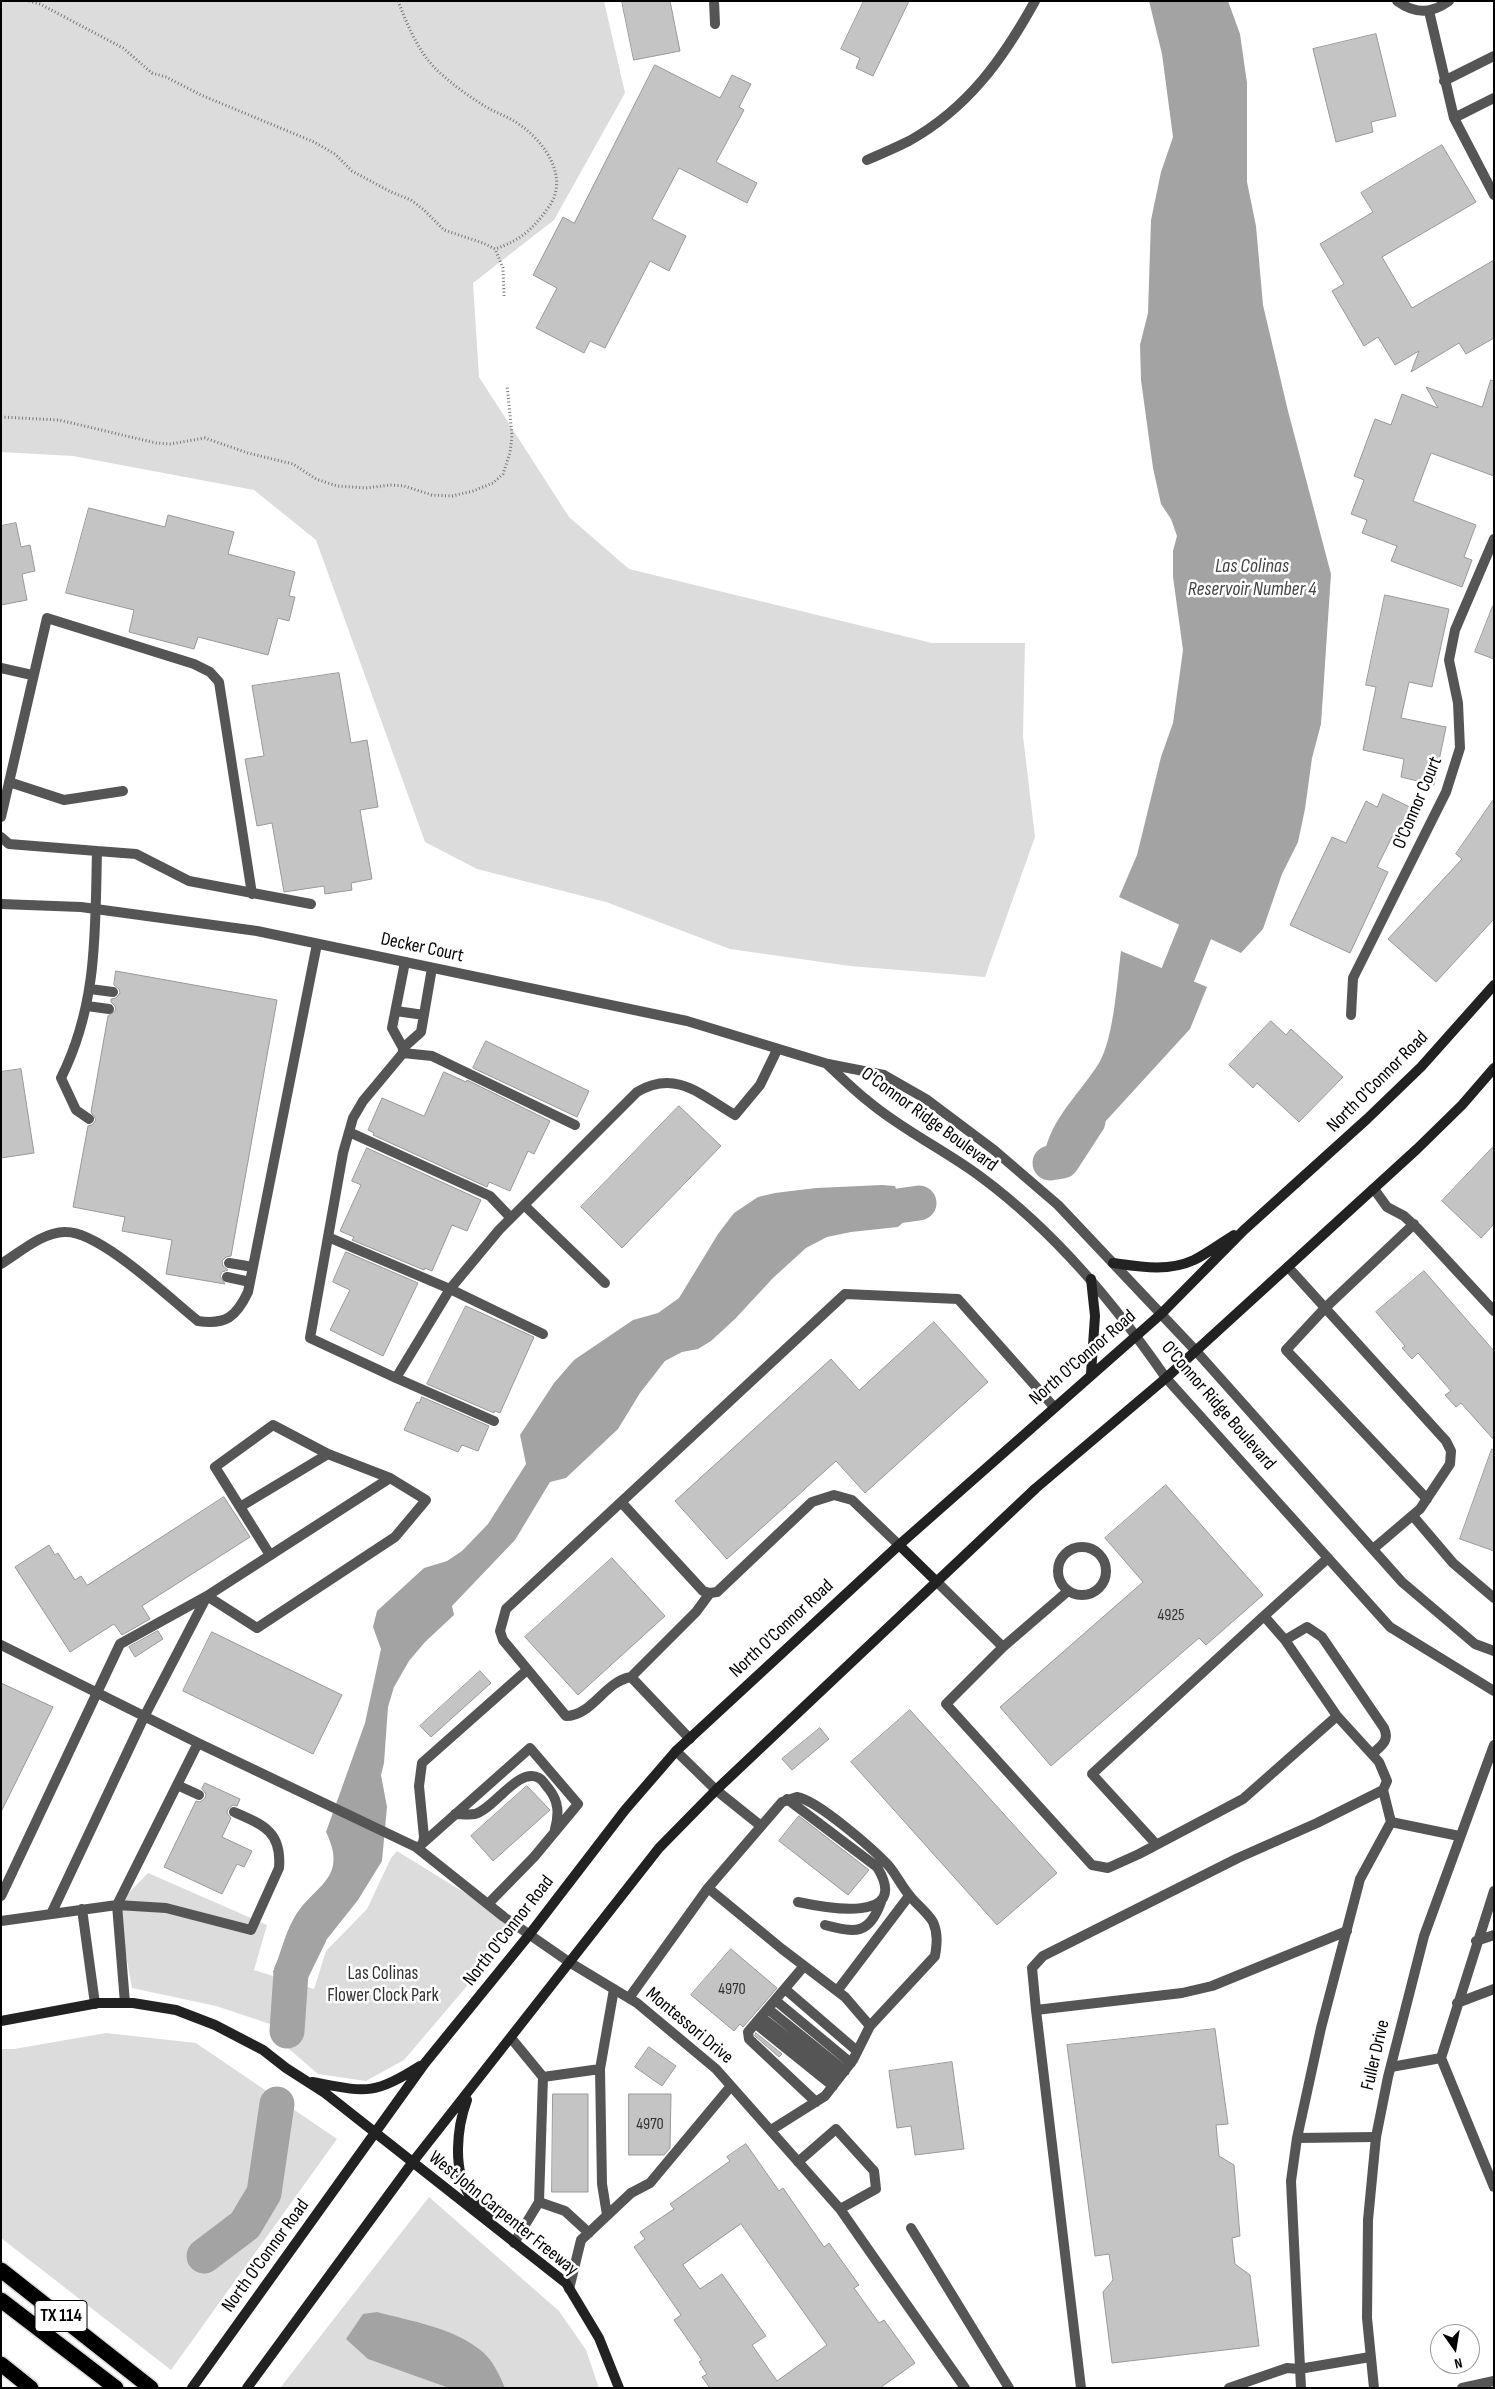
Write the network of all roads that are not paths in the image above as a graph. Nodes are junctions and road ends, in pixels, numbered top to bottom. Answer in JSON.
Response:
{"nodes":[{"id":1,"x":714,"y":1,"type":"edge"},
{"id":2,"x":1035,"y":1,"type":"edge"},
{"id":3,"x":1398,"y":1,"type":"edge"},
{"id":4,"x":1449,"y":1,"type":"edge"},
{"id":5,"x":1429,"y":10,"type":"junction"},
{"id":6,"x":715,"y":24,"type":"dead end"},
{"id":7,"x":1494,"y":56,"type":"edge"},
{"id":8,"x":1444,"y":81,"type":"junction"},
{"id":9,"x":1494,"y":98,"type":"edge"},
{"id":10,"x":1454,"y":118,"type":"junction"},
{"id":11,"x":867,"y":160,"type":"dead end"},
{"id":12,"x":1494,"y":195,"type":"edge"},
{"id":13,"x":1494,"y":539,"type":"edge"},
{"id":14,"x":1,"y":668,"type":"edge"},
{"id":15,"x":32,"y":675,"type":"junction"},
{"id":16,"x":9,"y":782,"type":"junction"},
{"id":17,"x":124,"y":790,"type":"dead end"},
{"id":18,"x":1,"y":817,"type":"edge"},
{"id":19,"x":1,"y":837,"type":"edge"},
{"id":20,"x":97,"y":851,"type":"junction"},
{"id":21,"x":252,"y":894,"type":"junction"},
{"id":22,"x":1,"y":904,"type":"edge"},
{"id":23,"x":311,"y":904,"type":"dead end"},
{"id":24,"x":96,"y":909,"type":"junction"},
{"id":25,"x":316,"y":944,"type":"junction"},
{"id":26,"x":405,"y":962,"type":"junction"},
{"id":27,"x":432,"y":968,"type":"junction"},
{"id":28,"x":1494,"y":985,"type":"edge"},
{"id":29,"x":90,"y":989,"type":"junction"},
{"id":30,"x":112,"y":992,"type":"dead end"},
{"id":31,"x":87,"y":1006,"type":"junction"},
{"id":32,"x":110,"y":1009,"type":"dead end"},
{"id":33,"x":396,"y":1010,"type":"junction"},
{"id":34,"x":424,"y":1015,"type":"junction"},
{"id":35,"x":1351,"y":1015,"type":"dead end"},
{"id":36,"x":776,"y":1050,"type":"junction"},
{"id":37,"x":403,"y":1051,"type":"junction"},
{"id":38,"x":828,"y":1064,"type":"junction"},
{"id":39,"x":1494,"y":1068,"type":"edge"},
{"id":40,"x":89,"y":1119,"type":"dead end"},
{"id":41,"x":575,"y":1125,"type":"dead end"},
{"id":42,"x":349,"y":1132,"type":"junction"},
{"id":43,"x":1374,"y":1189,"type":"junction"},
{"id":44,"x":524,"y":1205,"type":"junction"},
{"id":45,"x":511,"y":1218,"type":"junction"},
{"id":46,"x":1414,"y":1224,"type":"junction"},
{"id":47,"x":1244,"y":1230,"type":"junction"},
{"id":48,"x":328,"y":1237,"type":"junction"},
{"id":49,"x":229,"y":1262,"type":"dead end"},
{"id":50,"x":1113,"y":1263,"type":"junction"},
{"id":51,"x":1,"y":1264,"type":"edge"},
{"id":52,"x":253,"y":1267,"type":"junction"},
{"id":53,"x":1288,"y":1267,"type":"junction"},
{"id":54,"x":227,"y":1277,"type":"dead end"},
{"id":55,"x":1091,"y":1279,"type":"junction"},
{"id":56,"x":250,"y":1282,"type":"junction"},
{"id":57,"x":606,"y":1282,"type":"dead end"},
{"id":58,"x":450,"y":1289,"type":"junction"},
{"id":59,"x":1325,"y":1308,"type":"junction"},
{"id":60,"x":1494,"y":1311,"type":"edge"},
{"id":61,"x":1161,"y":1314,"type":"junction"},
{"id":62,"x":543,"y":1334,"type":"dead end"},
{"id":63,"x":1136,"y":1335,"type":"junction"},
{"id":64,"x":1196,"y":1351,"type":"junction"},
{"id":65,"x":1091,"y":1374,"type":"junction"},
{"id":66,"x":396,"y":1378,"type":"junction"},
{"id":67,"x":1166,"y":1378,"type":"junction"},
{"id":68,"x":1054,"y":1407,"type":"junction"},
{"id":69,"x":494,"y":1421,"type":"dead end"},
{"id":70,"x":328,"y":1454,"type":"junction"},
{"id":71,"x":390,"y":1478,"type":"junction"},
{"id":72,"x":1427,"y":1499,"type":"junction"},
{"id":73,"x":621,"y":1502,"type":"junction"},
{"id":74,"x":240,"y":1507,"type":"junction"},
{"id":75,"x":1413,"y":1516,"type":"junction"},
{"id":76,"x":899,"y":1545,"type":"junction"},
{"id":77,"x":1372,"y":1549,"type":"junction"},
{"id":78,"x":270,"y":1555,"type":"junction"},
{"id":79,"x":1328,"y":1558,"type":"junction"},
{"id":80,"x":937,"y":1582,"type":"junction"},
{"id":81,"x":1068,"y":1591,"type":"junction"},
{"id":82,"x":710,"y":1593,"type":"junction"},
{"id":83,"x":207,"y":1596,"type":"junction"},
{"id":84,"x":1494,"y":1598,"type":"edge"},
{"id":85,"x":1264,"y":1616,"type":"junction"},
{"id":86,"x":1285,"y":1640,"type":"junction"},
{"id":87,"x":1,"y":1645,"type":"edge"},
{"id":88,"x":1003,"y":1647,"type":"junction"},
{"id":89,"x":1494,"y":1652,"type":"edge"},
{"id":90,"x":527,"y":1670,"type":"junction"},
{"id":91,"x":631,"y":1677,"type":"junction"},
{"id":92,"x":98,"y":1692,"type":"junction"},
{"id":93,"x":1494,"y":1692,"type":"edge"},
{"id":94,"x":1337,"y":1716,"type":"junction"},
{"id":95,"x":144,"y":1717,"type":"junction"},
{"id":96,"x":690,"y":1738,"type":"junction"},
{"id":97,"x":198,"y":1743,"type":"junction"},
{"id":98,"x":1494,"y":1745,"type":"edge"},
{"id":99,"x":676,"y":1751,"type":"junction"},
{"id":100,"x":1372,"y":1754,"type":"junction"},
{"id":101,"x":177,"y":1784,"type":"junction"},
{"id":102,"x":716,"y":1790,"type":"junction"},
{"id":103,"x":1382,"y":1790,"type":"junction"},
{"id":104,"x":199,"y":1795,"type":"dead end"},
{"id":105,"x":787,"y":1799,"type":"junction"},
{"id":106,"x":234,"y":1812,"type":"dead end"},
{"id":107,"x":456,"y":1814,"type":"junction"},
{"id":108,"x":1391,"y":1822,"type":"junction"},
{"id":109,"x":761,"y":1826,"type":"junction"},
{"id":110,"x":555,"y":1832,"type":"junction"},
{"id":111,"x":1460,"y":1836,"type":"junction"},
{"id":112,"x":1156,"y":1844,"type":"junction"},
{"id":113,"x":417,"y":1845,"type":"junction"},
{"id":114,"x":708,"y":1888,"type":"junction"},
{"id":115,"x":1494,"y":1891,"type":"edge"},
{"id":116,"x":1,"y":1896,"type":"edge"},
{"id":117,"x":909,"y":1896,"type":"junction"},
{"id":118,"x":798,"y":1902,"type":"dead end"},
{"id":119,"x":881,"y":1902,"type":"junction"},
{"id":120,"x":488,"y":1904,"type":"junction"},
{"id":121,"x":117,"y":1905,"type":"junction"},
{"id":122,"x":82,"y":1909,"type":"junction"},
{"id":123,"x":52,"y":1912,"type":"junction"},
{"id":124,"x":1,"y":1921,"type":"edge"},
{"id":125,"x":825,"y":1925,"type":"dead end"},
{"id":126,"x":1347,"y":1931,"type":"junction"},
{"id":127,"x":529,"y":1935,"type":"junction"},
{"id":128,"x":1494,"y":1935,"type":"edge"},
{"id":129,"x":1476,"y":1941,"type":"junction"},
{"id":130,"x":569,"y":1962,"type":"junction"},
{"id":131,"x":804,"y":1966,"type":"junction"},
{"id":132,"x":614,"y":1989,"type":"junction"},
{"id":133,"x":785,"y":1989,"type":"junction"},
{"id":134,"x":1494,"y":1989,"type":"edge"},
{"id":135,"x":837,"y":1991,"type":"junction"},
{"id":136,"x":629,"y":1998,"type":"junction"},
{"id":137,"x":775,"y":2000,"type":"junction"},
{"id":138,"x":125,"y":2003,"type":"junction"},
{"id":139,"x":1457,"y":2003,"type":"junction"},
{"id":140,"x":95,"y":2004,"type":"junction"},
{"id":141,"x":1036,"y":2010,"type":"junction"},
{"id":142,"x":762,"y":2016,"type":"junction"},
{"id":143,"x":1,"y":2021,"type":"edge"},
{"id":144,"x":870,"y":2026,"type":"junction"},
{"id":145,"x":511,"y":2038,"type":"junction"},
{"id":146,"x":857,"y":2051,"type":"junction"},
{"id":147,"x":1441,"y":2058,"type":"junction"},
{"id":148,"x":426,"y":2063,"type":"junction"},
{"id":149,"x":1391,"y":2067,"type":"junction"},
{"id":150,"x":600,"y":2069,"type":"junction"},
{"id":151,"x":842,"y":2074,"type":"junction"},
{"id":152,"x":543,"y":2077,"type":"junction"},
{"id":153,"x":307,"y":2081,"type":"junction"},
{"id":154,"x":731,"y":2086,"type":"junction"},
{"id":155,"x":469,"y":2094,"type":"junction"},
{"id":156,"x":816,"y":2102,"type":"junction"},
{"id":157,"x":771,"y":2130,"type":"junction"},
{"id":158,"x":376,"y":2134,"type":"junction"},
{"id":159,"x":1376,"y":2137,"type":"junction"},
{"id":160,"x":1298,"y":2138,"type":"junction"},
{"id":161,"x":798,"y":2162,"type":"junction"},
{"id":162,"x":412,"y":2163,"type":"junction"},
{"id":163,"x":1494,"y":2187,"type":"edge"},
{"id":164,"x":539,"y":2202,"type":"junction"},
{"id":165,"x":840,"y":2209,"type":"junction"},
{"id":166,"x":607,"y":2215,"type":"junction"},
{"id":167,"x":910,"y":2228,"type":"dead end"},
{"id":168,"x":588,"y":2234,"type":"junction"},
{"id":169,"x":514,"y":2243,"type":"junction"},
{"id":170,"x":1,"y":2270,"type":"edge"},
{"id":171,"x":569,"y":2288,"type":"junction"},
{"id":172,"x":1,"y":2300,"type":"edge"},
{"id":173,"x":1370,"y":2357,"type":"junction"},
{"id":174,"x":1,"y":2364,"type":"edge"},
{"id":175,"x":1299,"y":2369,"type":"junction"},
{"id":176,"x":1494,"y":2381,"type":"edge"},
{"id":177,"x":110,"y":2383,"type":"edge"},
{"id":178,"x":963,"y":2384,"type":"edge"},
{"id":179,"x":31,"y":2388,"type":"edge"},
{"id":180,"x":151,"y":2388,"type":"edge"},
{"id":181,"x":192,"y":2388,"type":"edge"},
{"id":182,"x":246,"y":2388,"type":"edge"},
{"id":183,"x":619,"y":2388,"type":"edge"},
{"id":184,"x":951,"y":2388,"type":"edge"},
{"id":185,"x":1009,"y":2388,"type":"edge"},
{"id":186,"x":1081,"y":2388,"type":"edge"},
{"id":187,"x":1229,"y":2388,"type":"edge"},
{"id":188,"x":1301,"y":2388,"type":"edge"},
{"id":189,"x":1374,"y":2388,"type":"edge"},
{"id":190,"x":1462,"y":2388,"type":"edge"}],
"edges":[{"from":1,"to":6,"type":"street"},
{"from":2,"to":11,"type":"street"},
{"from":3,"to":5,"type":"street"},
{"from":4,"to":5,"type":"street"},
{"from":5,"to":8,"type":"street"},
{"from":7,"to":8,"type":"street"},
{"from":8,"to":10,"type":"street"},
{"from":9,"to":10,"type":"street"},
{"from":10,"to":12,"type":"street"},
{"from":13,"to":35,"type":"street","name":"O'Connor Court"},
{"from":14,"to":15,"type":"street"},
{"from":15,"to":16,"type":"street"},
{"from":15,"to":21,"type":"street"},
{"from":16,"to":17,"type":"street"},
{"from":16,"to":18,"type":"street"},
{"from":19,"to":20,"type":"street"},
{"from":20,"to":21,"type":"street"},
{"from":20,"to":24,"type":"street"},
{"from":21,"to":23,"type":"street"},
{"from":22,"to":24,"type":"street","name":"Decker Court"},
{"from":24,"to":25,"type":"street","name":"Decker Court"},
{"from":24,"to":29,"type":"street"},
{"from":25,"to":26,"type":"street","name":"Decker Court"},
{"from":25,"to":52,"type":"street"},
{"from":26,"to":27,"type":"street","name":"Decker Court"},
{"from":26,"to":33,"type":"street"},
{"from":27,"to":34,"type":"street"},
{"from":27,"to":36,"type":"street","name":"Decker Court"},
{"from":28,"to":47,"type":"main road","name":"North O'Connor Road"},
{"from":29,"to":30,"type":"street"},
{"from":29,"to":31,"type":"street"},
{"from":31,"to":32,"type":"street"},
{"from":31,"to":40,"type":"street"},
{"from":33,"to":34,"type":"street"},
{"from":33,"to":37,"type":"street"},
{"from":34,"to":37,"type":"street"},
{"from":36,"to":38,"type":"street","name":"Decker Court"},
{"from":36,"to":44,"type":"street"},
{"from":37,"to":41,"type":"street"},
{"from":37,"to":42,"type":"street"},
{"from":38,"to":50,"type":"street","name":"O'Connor Ridge Boulevard"},
{"from":38,"to":55,"type":"street","name":"O'Connor Ridge Boulevard"},
{"from":39,"to":43,"type":"main road"},
{"from":42,"to":45,"type":"street"},
{"from":42,"to":48,"type":"street"},
{"from":43,"to":46,"type":"street"},
{"from":43,"to":53,"type":"main road"},
{"from":44,"to":45,"type":"street"},
{"from":44,"to":57,"type":"street"},
{"from":45,"to":58,"type":"street"},
{"from":46,"to":59,"type":"street"},
{"from":46,"to":60,"type":"street"},
{"from":47,"to":50,"type":"main road"},
{"from":47,"to":61,"type":"main road","name":"North O'Connor Road"},
{"from":48,"to":58,"type":"street"},
{"from":48,"to":66,"type":"street"},
{"from":49,"to":52,"type":"street"},
{"from":50,"to":61,"type":"street","name":"O'Connor Ridge Boulevard"},
{"from":51,"to":56,"type":"street"},
{"from":52,"to":56,"type":"street"},
{"from":53,"to":59,"type":"street"},
{"from":53,"to":64,"type":"main road"},
{"from":54,"to":56,"type":"street"},
{"from":55,"to":63,"type":"street","name":"O'Connor Ridge Boulevard"},
{"from":55,"to":65,"type":"main road"},
{"from":58,"to":62,"type":"street"},
{"from":58,"to":66,"type":"street"},
{"from":59,"to":72,"type":"street"},
{"from":59,"to":72,"type":"street"},
{"from":61,"to":63,"type":"main road","name":"North O'Connor Road"},
{"from":61,"to":64,"type":"street","name":"O'Connor Ridge Boulevard"},
{"from":63,"to":65,"type":"main road","name":"North O'Connor Road"},
{"from":63,"to":67,"type":"street","name":"O'Connor Ridge Boulevard"},
{"from":64,"to":67,"type":"main road"},
{"from":64,"to":77,"type":"street","name":"O'Connor Ridge Boulevard"},
{"from":65,"to":68,"type":"main road","name":"North O'Connor Road"},
{"from":66,"to":69,"type":"street"},
{"from":67,"to":79,"type":"street","name":"O'Connor Ridge Boulevard"},
{"from":67,"to":80,"type":"main road"},
{"from":68,"to":73,"type":"street"},
{"from":68,"to":76,"type":"main road","name":"North O'Connor Road"},
{"from":70,"to":71,"type":"street"},
{"from":70,"to":74,"type":"street"},
{"from":70,"to":74,"type":"street"},
{"from":71,"to":78,"type":"street"},
{"from":71,"to":83,"type":"street"},
{"from":72,"to":75,"type":"street"},
{"from":73,"to":82,"type":"street"},
{"from":73,"to":90,"type":"street"},
{"from":74,"to":78,"type":"street"},
{"from":75,"to":77,"type":"street"},
{"from":75,"to":84,"type":"street"},
{"from":76,"to":80,"type":"main road"},
{"from":76,"to":82,"type":"street"},
{"from":76,"to":96,"type":"main road","name":"North O'Connor Road"},
{"from":77,"to":89,"type":"street","name":"O'Connor Ridge Boulevard"},
{"from":78,"to":83,"type":"street"},
{"from":79,"to":85,"type":"street"},
{"from":79,"to":93,"type":"street","name":"O'Connor Ridge Boulevard"},
{"from":80,"to":88,"type":"street"},
{"from":80,"to":102,"type":"main road"},
{"from":81,"to":81,"type":"street"},
{"from":81,"to":88,"type":"street"},
{"from":82,"to":91,"type":"street"},
{"from":83,"to":92,"type":"street"},
{"from":83,"to":95,"type":"street"},
{"from":85,"to":86,"type":"street"},
{"from":85,"to":112,"type":"street"},
{"from":86,"to":94,"type":"street"},
{"from":86,"to":100,"type":"street"},
{"from":87,"to":92,"type":"street","name":"Montessori Drive"},
{"from":88,"to":112,"type":"street"},
{"from":90,"to":91,"type":"street"},
{"from":90,"to":113,"type":"street"},
{"from":91,"to":96,"type":"street"},
{"from":92,"to":95,"type":"street","name":"Montessori Drive"},
{"from":92,"to":116,"type":"street"},
{"from":94,"to":100,"type":"street"},
{"from":94,"to":112,"type":"street"},
{"from":95,"to":97,"type":"street","name":"Montessori Drive"},
{"from":95,"to":123,"type":"street"},
{"from":96,"to":99,"type":"main road","name":"North O'Connor Road"},
{"from":97,"to":101,"type":"street"},
{"from":97,"to":113,"type":"street","name":"Montessori Drive"},
{"from":98,"to":111,"type":"street","name":"Fuller Drive"},
{"from":99,"to":102,"type":"street"},
{"from":99,"to":127,"type":"main road","name":"North O'Connor Road"},
{"from":100,"to":103,"type":"street"},
{"from":101,"to":104,"type":"street"},
{"from":101,"to":121,"type":"street"},
{"from":102,"to":109,"type":"street"},
{"from":102,"to":130,"type":"main road"},
{"from":103,"to":108,"type":"street"},
{"from":103,"to":141,"type":"street"},
{"from":105,"to":109,"type":"street"},
{"from":105,"to":117,"type":"street"},
{"from":105,"to":119,"type":"street"},
{"from":106,"to":121,"type":"street"},
{"from":107,"to":110,"type":"street"},
{"from":107,"to":110,"type":"street"},
{"from":107,"to":113,"type":"street"},
{"from":108,"to":111,"type":"street"},
{"from":108,"to":126,"type":"street"},
{"from":109,"to":114,"type":"street"},
{"from":110,"to":120,"type":"street"},
{"from":111,"to":149,"type":"street","name":"Fuller Drive"},
{"from":113,"to":120,"type":"street","name":"Montessori Drive"},
{"from":114,"to":131,"type":"street"},
{"from":114,"to":136,"type":"street"},
{"from":115,"to":129,"type":"street"},
{"from":117,"to":135,"type":"street"},
{"from":117,"to":144,"type":"street"},
{"from":118,"to":119,"type":"street"},
{"from":119,"to":125,"type":"street"},
{"from":120,"to":127,"type":"street","name":"Montessori Drive"},
{"from":121,"to":122,"type":"street"},
{"from":121,"to":138,"type":"street"},
{"from":122,"to":123,"type":"street"},
{"from":122,"to":140,"type":"street"},
{"from":123,"to":124,"type":"street"},
{"from":126,"to":141,"type":"street"},
{"from":126,"to":160,"type":"street"},
{"from":127,"to":130,"type":"street","name":"Montessori Drive"},
{"from":127,"to":148,"type":"main road","name":"North O'Connor Road"},
{"from":128,"to":129,"type":"street"},
{"from":129,"to":139,"type":"street"},
{"from":130,"to":132,"type":"street","name":"Montessori Drive"},
{"from":130,"to":145,"type":"main road"},
{"from":131,"to":133,"type":"street"},
{"from":131,"to":135,"type":"street"},
{"from":132,"to":136,"type":"street","name":"Montessori Drive"},
{"from":132,"to":150,"type":"street"},
{"from":133,"to":137,"type":"street"},
{"from":133,"to":146,"type":"street"},
{"from":134,"to":139,"type":"street"},
{"from":135,"to":144,"type":"street"},
{"from":136,"to":154,"type":"street","name":"Montessori Drive"},
{"from":137,"to":142,"type":"street"},
{"from":137,"to":151,"type":"street"},
{"from":138,"to":140,"type":"main road","name":"West John Carpenter Freeway"},
{"from":138,"to":153,"type":"main road","name":"West John Carpenter Freeway"},
{"from":139,"to":147,"type":"street"},
{"from":140,"to":143,"type":"main road","name":"West John Carpenter Freeway"},
{"from":141,"to":186,"type":"street"},
{"from":142,"to":151,"type":"street"},
{"from":142,"to":151,"type":"street"},
{"from":142,"to":156,"type":"street"},
{"from":144,"to":146,"type":"street"},
{"from":145,"to":152,"type":"street"},
{"from":145,"to":155,"type":"main road"},
{"from":146,"to":151,"type":"street"},
{"from":147,"to":149,"type":"street"},
{"from":147,"to":163,"type":"street"},
{"from":148,"to":153,"type":"main road"},
{"from":148,"to":158,"type":"main road","name":"North O'Connor Road"},
{"from":149,"to":159,"type":"street","name":"Fuller Drive"},
{"from":150,"to":152,"type":"street"},
{"from":150,"to":166,"type":"street"},
{"from":151,"to":156,"type":"street"},
{"from":152,"to":164,"type":"street"},
{"from":153,"to":158,"type":"main road","name":"West John Carpenter Freeway"},
{"from":154,"to":157,"type":"street","name":"Montessori Drive"},
{"from":154,"to":166,"type":"street"},
{"from":155,"to":162,"type":"main road"},
{"from":155,"to":169,"type":"main road"},
{"from":156,"to":157,"type":"street"},
{"from":157,"to":161,"type":"street","name":"Montessori Drive"},
{"from":158,"to":162,"type":"main road","name":"West John Carpenter Freeway"},
{"from":158,"to":181,"type":"main road","name":"North O'Connor Road"},
{"from":159,"to":160,"type":"street"},
{"from":159,"to":173,"type":"street","name":"Fuller Drive"},
{"from":160,"to":175,"type":"street"},
{"from":161,"to":165,"type":"street","name":"Montessori Drive"},
{"from":161,"to":165,"type":"street"},
{"from":162,"to":169,"type":"main road","name":"West John Carpenter Freeway"},
{"from":162,"to":182,"type":"main road"},
{"from":164,"to":168,"type":"street"},
{"from":164,"to":169,"type":"street"},
{"from":165,"to":178,"type":"street","name":"Montessori Drive"},
{"from":166,"to":168,"type":"street"},
{"from":167,"to":185,"type":"street"},
{"from":168,"to":171,"type":"street"},
{"from":169,"to":171,"type":"main road","name":"West John Carpenter Freeway"},
{"from":170,"to":180,"type":"highway","number":"TX 114"},
{"from":171,"to":183,"type":"main road","name":"West John Carpenter Freeway"},
{"from":172,"to":177,"type":"highway"},
{"from":173,"to":175,"type":"street"},
{"from":173,"to":189,"type":"street","name":"Fuller Drive"},
{"from":174,"to":179,"type":"highway"},
{"from":175,"to":187,"type":"street"},
{"from":175,"to":188,"type":"street"},
{"from":176,"to":190,"type":"street"},
{"from":178,"to":184,"type":"street"}]}
